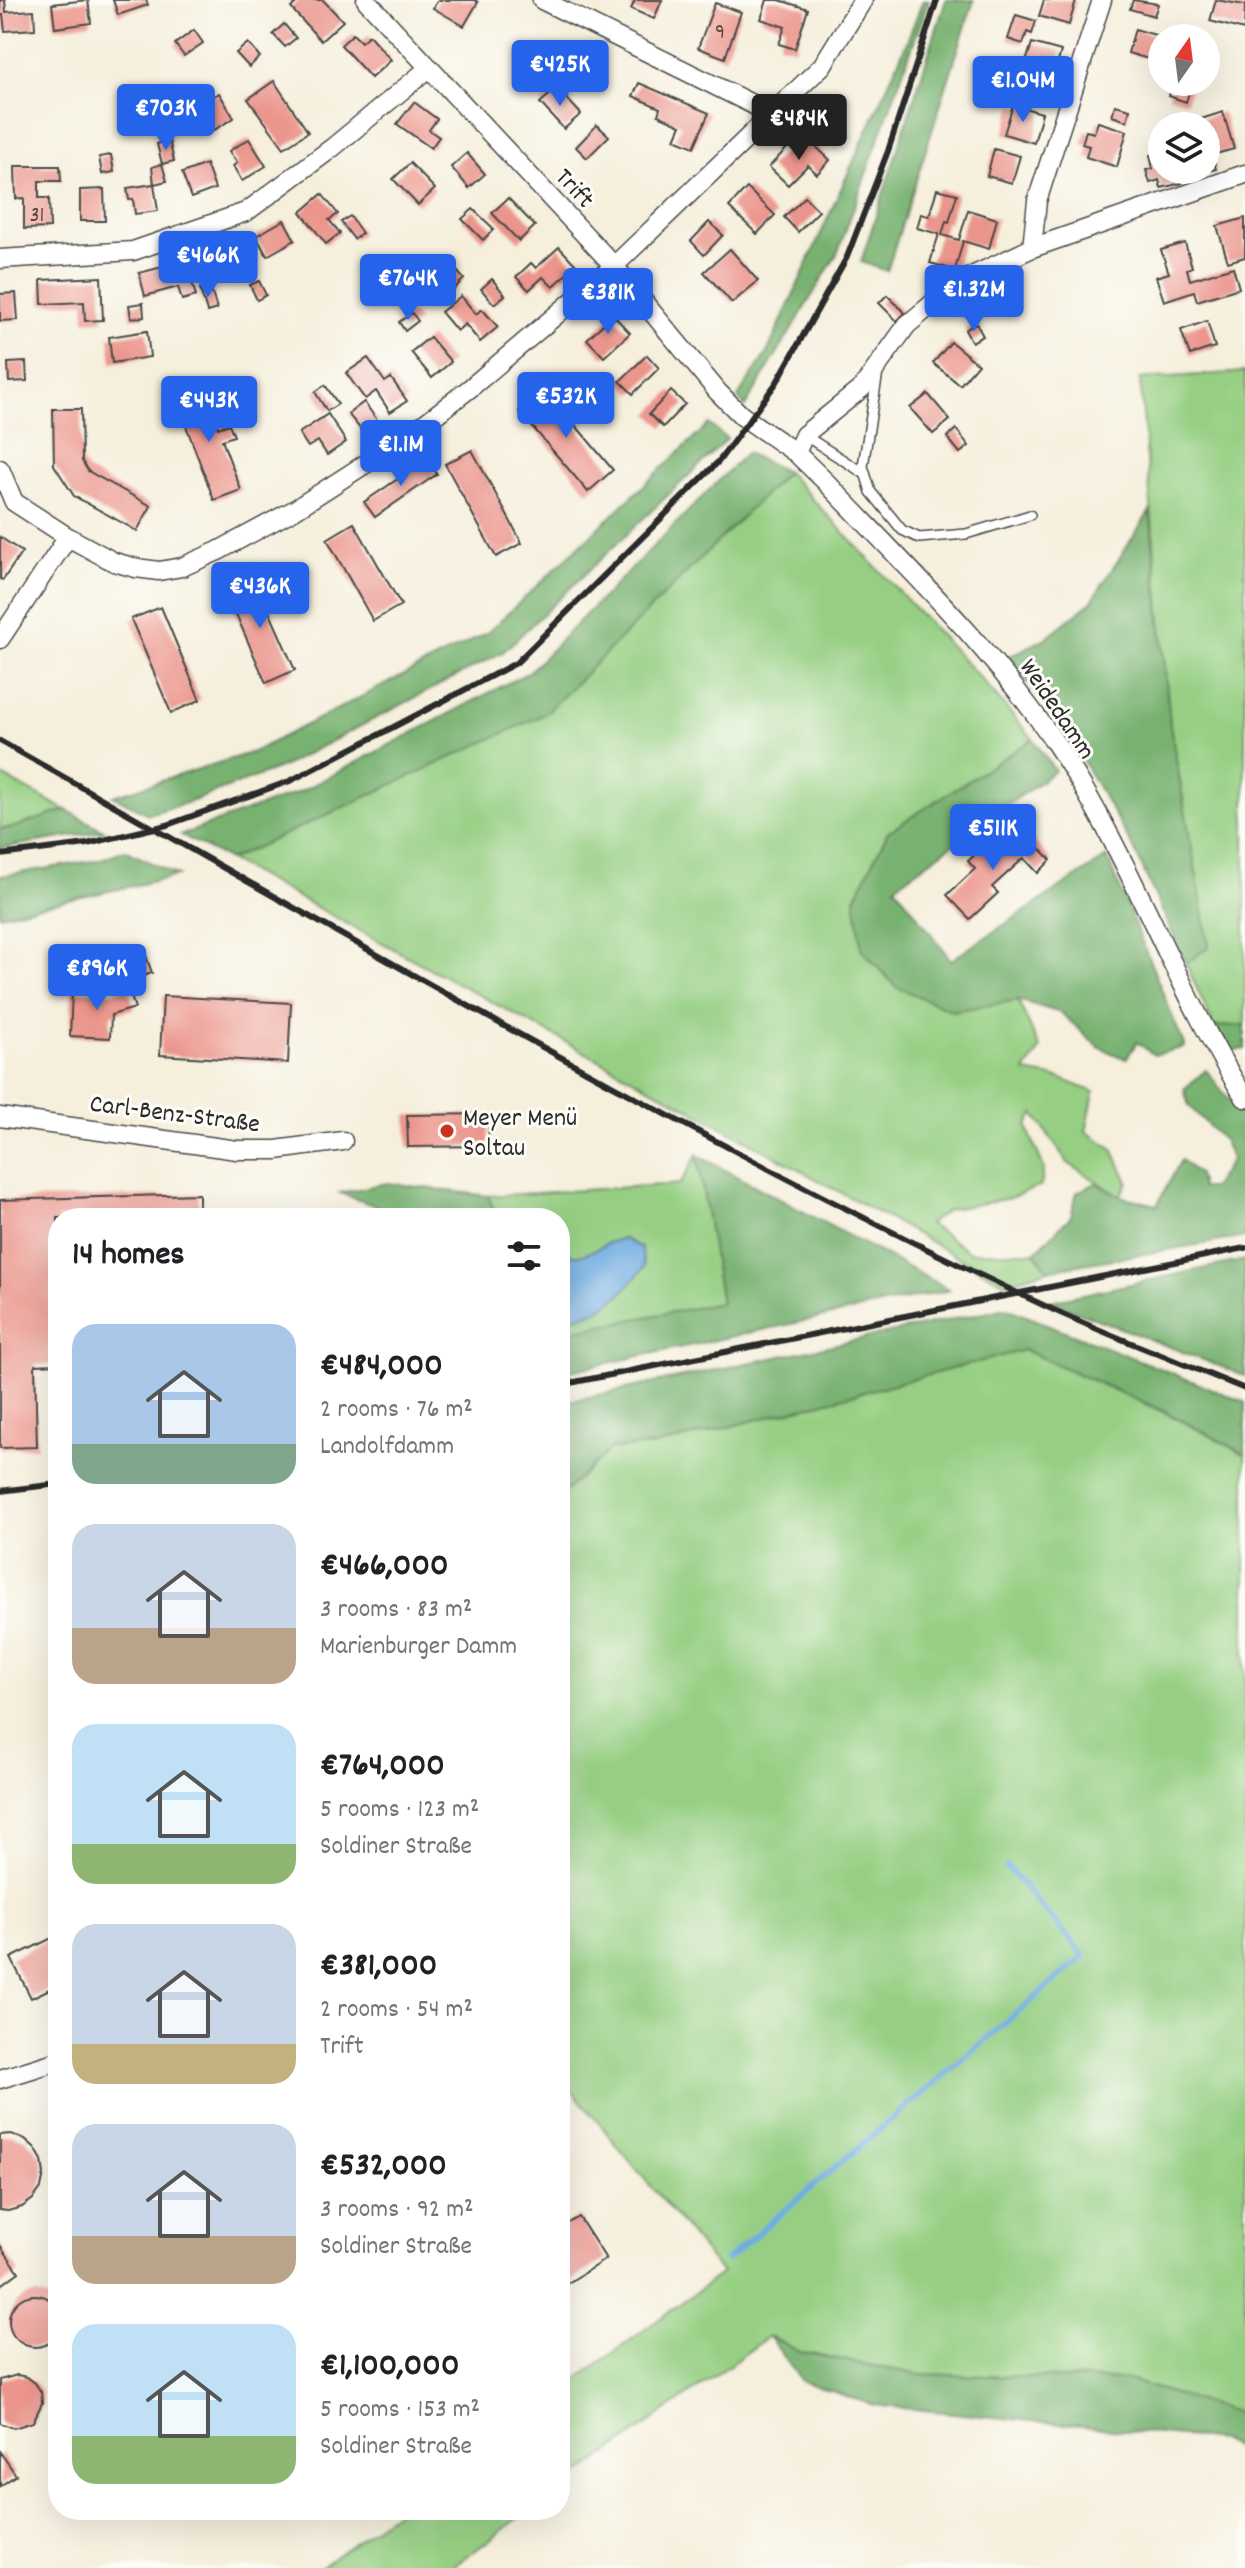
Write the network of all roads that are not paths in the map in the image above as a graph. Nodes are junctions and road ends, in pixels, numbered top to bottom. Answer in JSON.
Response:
{"nodes":[{"id":1,"x":542,"y":0,"type":"edge"},
{"id":2,"x":863,"y":0,"type":"edge"},
{"id":3,"x":1102,"y":0,"type":"edge"},
{"id":4,"x":371,"y":2,"type":"edge"},
{"id":5,"x":429,"y":68,"type":"junction"},
{"id":6,"x":772,"y":114,"type":"junction"},
{"id":7,"x":1245,"y":174,"type":"edge"},
{"id":8,"x":1032,"y":248,"type":"junction"},
{"id":9,"x":0,"y":259,"type":"edge"},
{"id":10,"x":614,"y":266,"type":"junction"},
{"id":11,"x":879,"y":365,"type":"junction"},
{"id":12,"x":742,"y":416,"type":"joint"},
{"id":13,"x":804,"y":435,"type":"junction"},
{"id":14,"x":796,"y":453,"type":"junction"},
{"id":15,"x":0,"y":469,"type":"edge"},
{"id":16,"x":865,"y":474,"type":"junction"},
{"id":17,"x":1030,"y":515,"type":"dead end"},
{"id":18,"x":68,"y":537,"type":"junction"},
{"id":19,"x":0,"y":639,"type":"edge"},
{"id":20,"x":1245,"y":1098,"type":"edge"},
{"id":21,"x":0,"y":1117,"type":"edge"},
{"id":22,"x":343,"y":1141,"type":"dead end"},
{"id":23,"x":48,"y":2064,"type":"edge"},
{"id":24,"x":0,"y":2079,"type":"edge"}],
"edges":[{"from":1,"to":6,"type":"street"},
{"from":2,"to":6,"type":"street"},
{"from":3,"to":8,"type":"street"},
{"from":4,"to":5,"type":"street","name":"Trift"},
{"from":5,"to":9,"type":"street"},
{"from":5,"to":10,"type":"street","name":"Trift"},
{"from":6,"to":10,"type":"street"},
{"from":7,"to":8,"type":"street"},
{"from":8,"to":11,"type":"street"},
{"from":10,"to":12,"type":"street","name":"Trift"},
{"from":10,"to":18,"type":"street"},
{"from":11,"to":13,"type":"street"},
{"from":11,"to":16,"type":"lane"},
{"from":12,"to":14,"type":"street","name":"Weidedamm"},
{"from":13,"to":14,"type":"street"},
{"from":13,"to":16,"type":"lane"},
{"from":14,"to":20,"type":"street","name":"Weidedamm"},
{"from":15,"to":18,"type":"street"},
{"from":16,"to":17,"type":"lane"},
{"from":18,"to":19,"type":"street"},
{"from":21,"to":22,"type":"street","name":"Carl-Benz-Straße"},
{"from":23,"to":24,"type":"street"}]}
